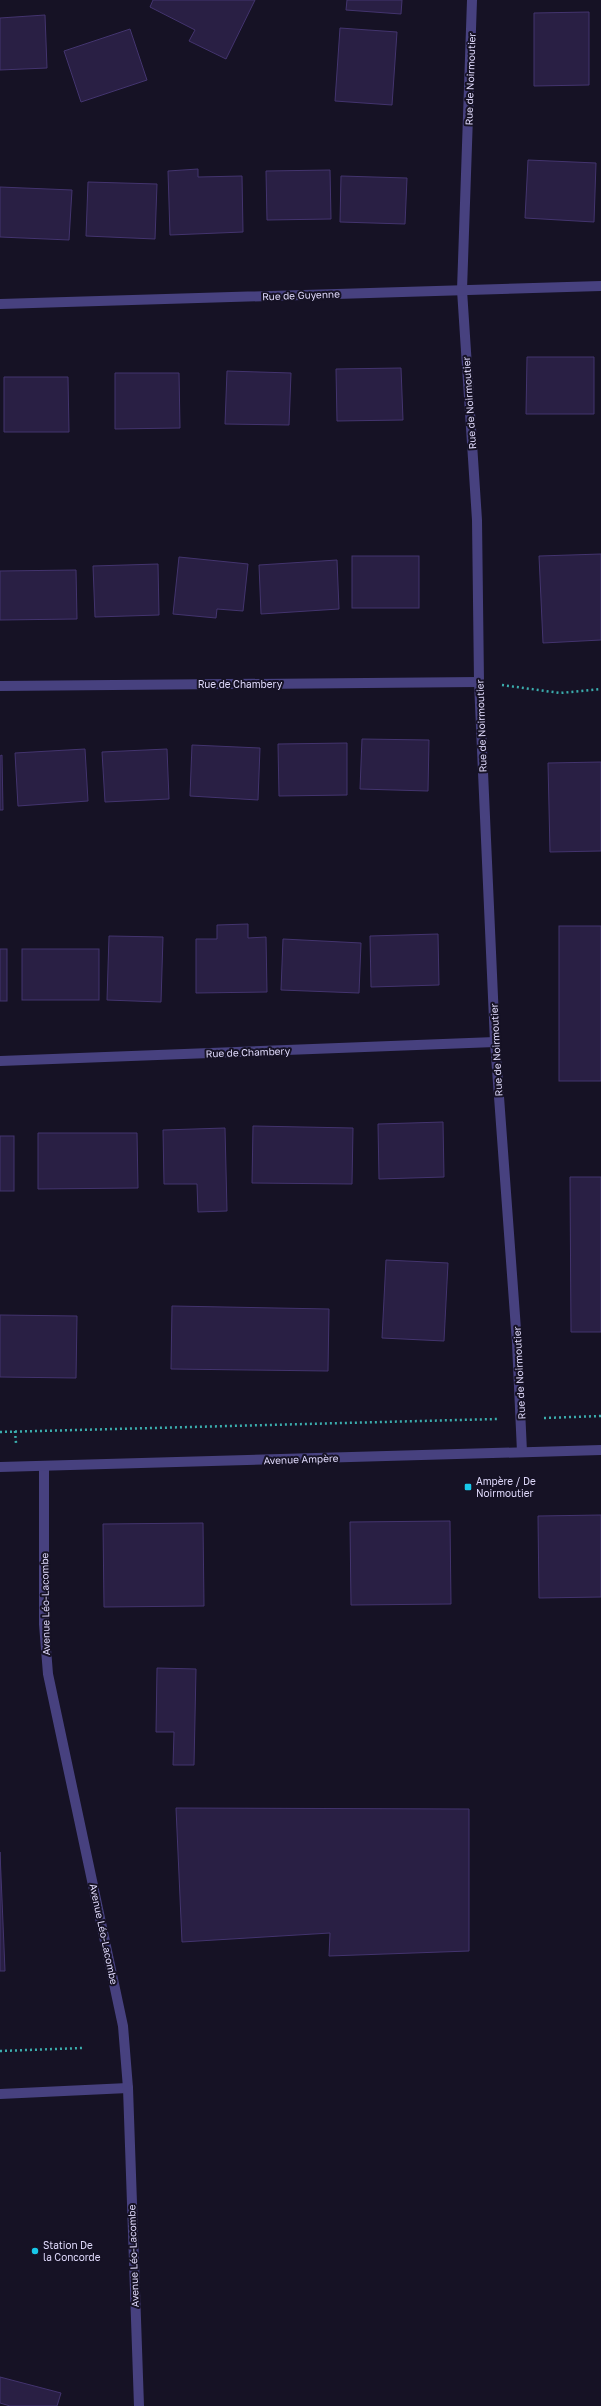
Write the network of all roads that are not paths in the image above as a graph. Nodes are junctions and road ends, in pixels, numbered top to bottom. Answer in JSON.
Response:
{"nodes":[{"id":1,"x":472,"y":0,"type":"edge"},
{"id":2,"x":601,"y":286,"type":"edge"},
{"id":3,"x":462,"y":290,"type":"junction"},
{"id":4,"x":0,"y":304,"type":"edge"},
{"id":5,"x":479,"y":682,"type":"junction"},
{"id":6,"x":0,"y":686,"type":"edge"},
{"id":7,"x":495,"y":1042,"type":"junction"},
{"id":8,"x":0,"y":1061,"type":"edge"},
{"id":9,"x":601,"y":1450,"type":"edge"},
{"id":10,"x":522,"y":1452,"type":"junction"},
{"id":11,"x":44,"y":1466,"type":"junction"},
{"id":12,"x":0,"y":1467,"type":"edge"},
{"id":13,"x":128,"y":2088,"type":"junction"},
{"id":14,"x":0,"y":2094,"type":"edge"},
{"id":15,"x":139,"y":2406,"type":"edge"}],
"edges":[{"from":1,"to":3,"type":"street","name":"Rue de Noirmoutier"},
{"from":2,"to":3,"type":"street","name":"Rue de Guyenne"},
{"from":3,"to":4,"type":"street","name":"Rue de Guyenne"},
{"from":3,"to":5,"type":"street","name":"Rue de Noirmoutier"},
{"from":5,"to":6,"type":"street","name":"Rue de Chambery"},
{"from":5,"to":7,"type":"street","name":"Rue de Noirmoutier"},
{"from":7,"to":8,"type":"street","name":"Rue de Chambery"},
{"from":7,"to":10,"type":"street","name":"Rue de Noirmoutier"},
{"from":9,"to":10,"type":"street","name":"Avenue Ampère"},
{"from":10,"to":11,"type":"street","name":"Avenue Ampère"},
{"from":11,"to":12,"type":"street","name":"Avenue Ampère"},
{"from":11,"to":13,"type":"street","name":"Avenue Léo-Lacombe"},
{"from":13,"to":14,"type":"street"},
{"from":13,"to":15,"type":"street","name":"Avenue Léo-Lacombe"}]}
